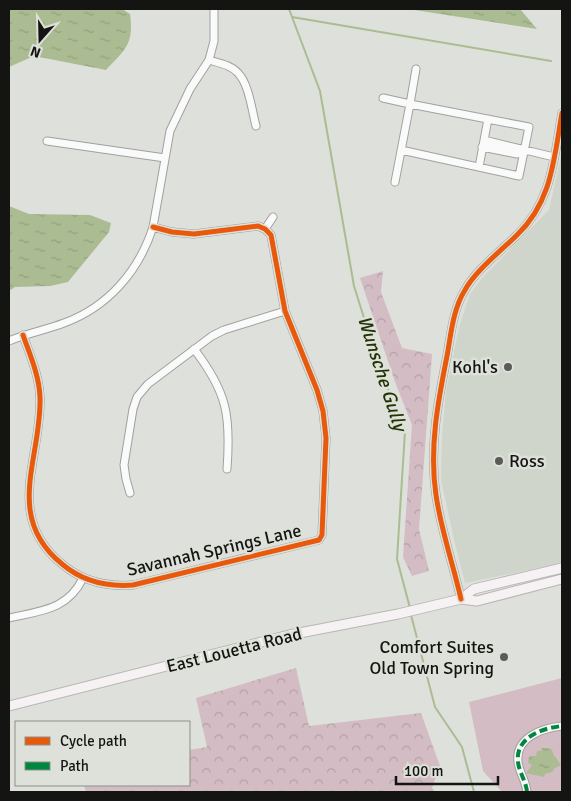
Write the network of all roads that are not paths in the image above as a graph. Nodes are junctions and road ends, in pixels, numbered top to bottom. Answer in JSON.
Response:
{"nodes":[{"id":1,"x":214,"y":9,"type":"edge"},
{"id":2,"x":209,"y":60,"type":"junction"},
{"id":3,"x":416,"y":69,"type":"dead end"},
{"id":4,"x":383,"y":98,"type":"dead end"},
{"id":5,"x":410,"y":104,"type":"junction"},
{"id":6,"x":562,"y":113,"type":"edge"},
{"id":7,"x":488,"y":119,"type":"junction"},
{"id":8,"x":256,"y":126,"type":"dead end"},
{"id":9,"x":47,"y":141,"type":"dead end"},
{"id":10,"x":483,"y":143,"type":"junction"},
{"id":11,"x":401,"y":150,"type":"junction"},
{"id":12,"x":525,"y":150,"type":"junction"},
{"id":13,"x":554,"y":157,"type":"junction"},
{"id":14,"x":165,"y":158,"type":"junction"},
{"id":15,"x":479,"y":164,"type":"junction"},
{"id":16,"x":395,"y":182,"type":"dead end"},
{"id":17,"x":273,"y":217,"type":"dead end"},
{"id":18,"x":153,"y":227,"type":"junction"},
{"id":19,"x":265,"y":229,"type":"junction"},
{"id":20,"x":285,"y":311,"type":"junction"},
{"id":21,"x":23,"y":335,"type":"junction"},
{"id":22,"x":9,"y":341,"type":"edge"},
{"id":23,"x":194,"y":349,"type":"junction"},
{"id":24,"x":227,"y":469,"type":"dead end"},
{"id":25,"x":130,"y":493,"type":"dead end"},
{"id":26,"x":562,"y":568,"type":"edge"},
{"id":27,"x":83,"y":578,"type":"junction"},
{"id":28,"x":562,"y":579,"type":"edge"},
{"id":29,"x":461,"y":598,"type":"junction"},
{"id":30,"x":9,"y":618,"type":"edge"},
{"id":31,"x":9,"y":706,"type":"edge"},
{"id":32,"x":562,"y":726,"type":"edge"},
{"id":33,"x":527,"y":792,"type":"edge"}],
"edges":[{"from":1,"to":2,"type":"street"},
{"from":2,"to":8,"type":"street"},
{"from":2,"to":14,"type":"street"},
{"from":3,"to":5,"type":"street"},
{"from":4,"to":5,"type":"street"},
{"from":5,"to":7,"type":"street"},
{"from":5,"to":11,"type":"street"},
{"from":6,"to":13,"type":"street"},
{"from":7,"to":10,"type":"street"},
{"from":7,"to":12,"type":"street"},
{"from":9,"to":14,"type":"street"},
{"from":10,"to":12,"type":"street"},
{"from":10,"to":15,"type":"street"},
{"from":11,"to":15,"type":"street"},
{"from":11,"to":16,"type":"street"},
{"from":12,"to":13,"type":"street"},
{"from":12,"to":15,"type":"street"},
{"from":13,"to":29,"type":"street"},
{"from":14,"to":18,"type":"street"},
{"from":17,"to":19,"type":"street"},
{"from":18,"to":19,"type":"street"},
{"from":18,"to":21,"type":"street"},
{"from":19,"to":20,"type":"street"},
{"from":20,"to":23,"type":"street"},
{"from":20,"to":27,"type":"street","name":"Savannah Springs Lane"},
{"from":21,"to":22,"type":"street"},
{"from":21,"to":27,"type":"street","name":"Savannah Springs Lane"},
{"from":23,"to":24,"type":"street"},
{"from":23,"to":25,"type":"street"},
{"from":26,"to":29,"type":"main road","name":"East Louetta Road"},
{"from":27,"to":30,"type":"street"},
{"from":28,"to":29,"type":"main road","name":"East Louetta Road"},
{"from":29,"to":31,"type":"main road","name":"East Louetta Road"},
{"from":32,"to":33,"type":"street"}]}
